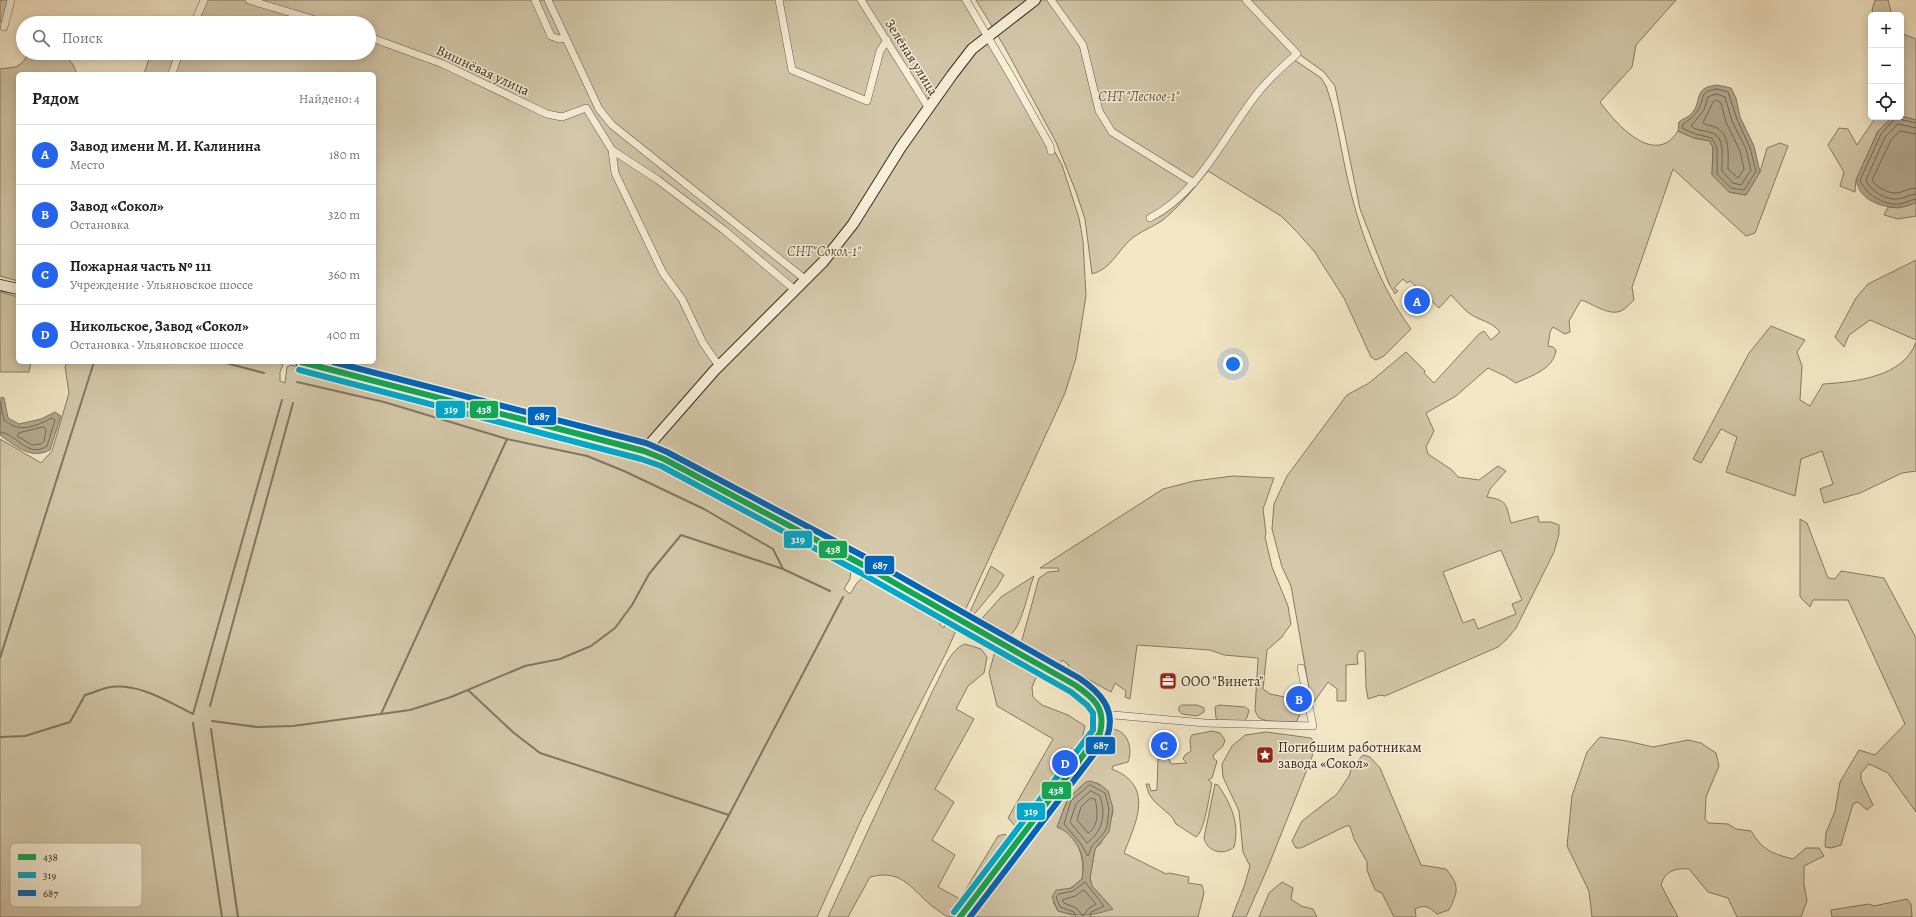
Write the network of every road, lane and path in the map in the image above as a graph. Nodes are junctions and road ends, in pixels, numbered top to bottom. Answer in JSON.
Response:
{"nodes":[{"id":1,"x":11,"y":0,"type":"edge"},
{"id":2,"x":204,"y":0,"type":"edge"},
{"id":3,"x":249,"y":0,"type":"edge"},
{"id":4,"x":535,"y":0,"type":"edge"},
{"id":5,"x":548,"y":0,"type":"edge"},
{"id":6,"x":779,"y":0,"type":"edge"},
{"id":7,"x":861,"y":0,"type":"edge"},
{"id":8,"x":966,"y":0,"type":"edge"},
{"id":9,"x":1035,"y":0,"type":"edge"},
{"id":10,"x":1051,"y":0,"type":"edge"},
{"id":11,"x":1246,"y":0,"type":"edge"},
{"id":12,"x":197,"y":16,"type":"edge"},
{"id":13,"x":302,"y":16,"type":"edge"},
{"id":14,"x":4,"y":27,"type":"dead end"},
{"id":15,"x":988,"y":36,"type":"junction"},
{"id":16,"x":566,"y":38,"type":"junction"},
{"id":17,"x":376,"y":40,"type":"edge"},
{"id":18,"x":887,"y":40,"type":"junction"},
{"id":19,"x":177,"y":60,"type":"edge"},
{"id":20,"x":173,"y":72,"type":"edge"},
{"id":21,"x":928,"y":107,"type":"junction"},
{"id":22,"x":612,"y":150,"type":"junction"},
{"id":23,"x":1051,"y":150,"type":"dead end"},
{"id":24,"x":1194,"y":183,"type":"junction"},
{"id":25,"x":1150,"y":218,"type":"dead end"},
{"id":26,"x":806,"y":280,"type":"junction"},
{"id":27,"x":0,"y":285,"type":"edge"},
{"id":28,"x":16,"y":289,"type":"edge"},
{"id":29,"x":794,"y":290,"type":"junction"},
{"id":30,"x":309,"y":364,"type":"edge"},
{"id":31,"x":719,"y":366,"type":"junction"},
{"id":32,"x":644,"y":451,"type":"junction"},
{"id":33,"x":1301,"y":668,"type":"dead end"},
{"id":34,"x":1102,"y":714,"type":"junction"},
{"id":35,"x":960,"y":917,"type":"edge"}],
"edges":[{"from":1,"to":14,"type":"street"},
{"from":2,"to":12,"type":"street"},
{"from":3,"to":13,"type":"street"},
{"from":4,"to":16,"type":"street"},
{"from":5,"to":16,"type":"street"},
{"from":6,"to":18,"type":"street"},
{"from":7,"to":18,"type":"street","name":"Зелёная улица"},
{"from":8,"to":15,"type":"street"},
{"from":9,"to":15,"type":"main road"},
{"from":10,"to":24,"type":"street"},
{"from":11,"to":24,"type":"street"},
{"from":15,"to":21,"type":"main road"},
{"from":15,"to":23,"type":"street"},
{"from":16,"to":26,"type":"street"},
{"from":17,"to":22,"type":"street","name":"Вишнёвая улица"},
{"from":18,"to":21,"type":"street","name":"Зелёная улица"},
{"from":19,"to":20,"type":"street"},
{"from":21,"to":26,"type":"main road"},
{"from":22,"to":29,"type":"street"},
{"from":22,"to":31,"type":"street"},
{"from":24,"to":25,"type":"street"},
{"from":26,"to":29,"type":"main road"},
{"from":27,"to":28,"type":"main road"},
{"from":29,"to":31,"type":"main road"},
{"from":30,"to":32,"type":"main road"},
{"from":31,"to":32,"type":"main road"},
{"from":32,"to":34,"type":"main road"},
{"from":33,"to":34,"type":"street"},
{"from":34,"to":35,"type":"main road"}]}
